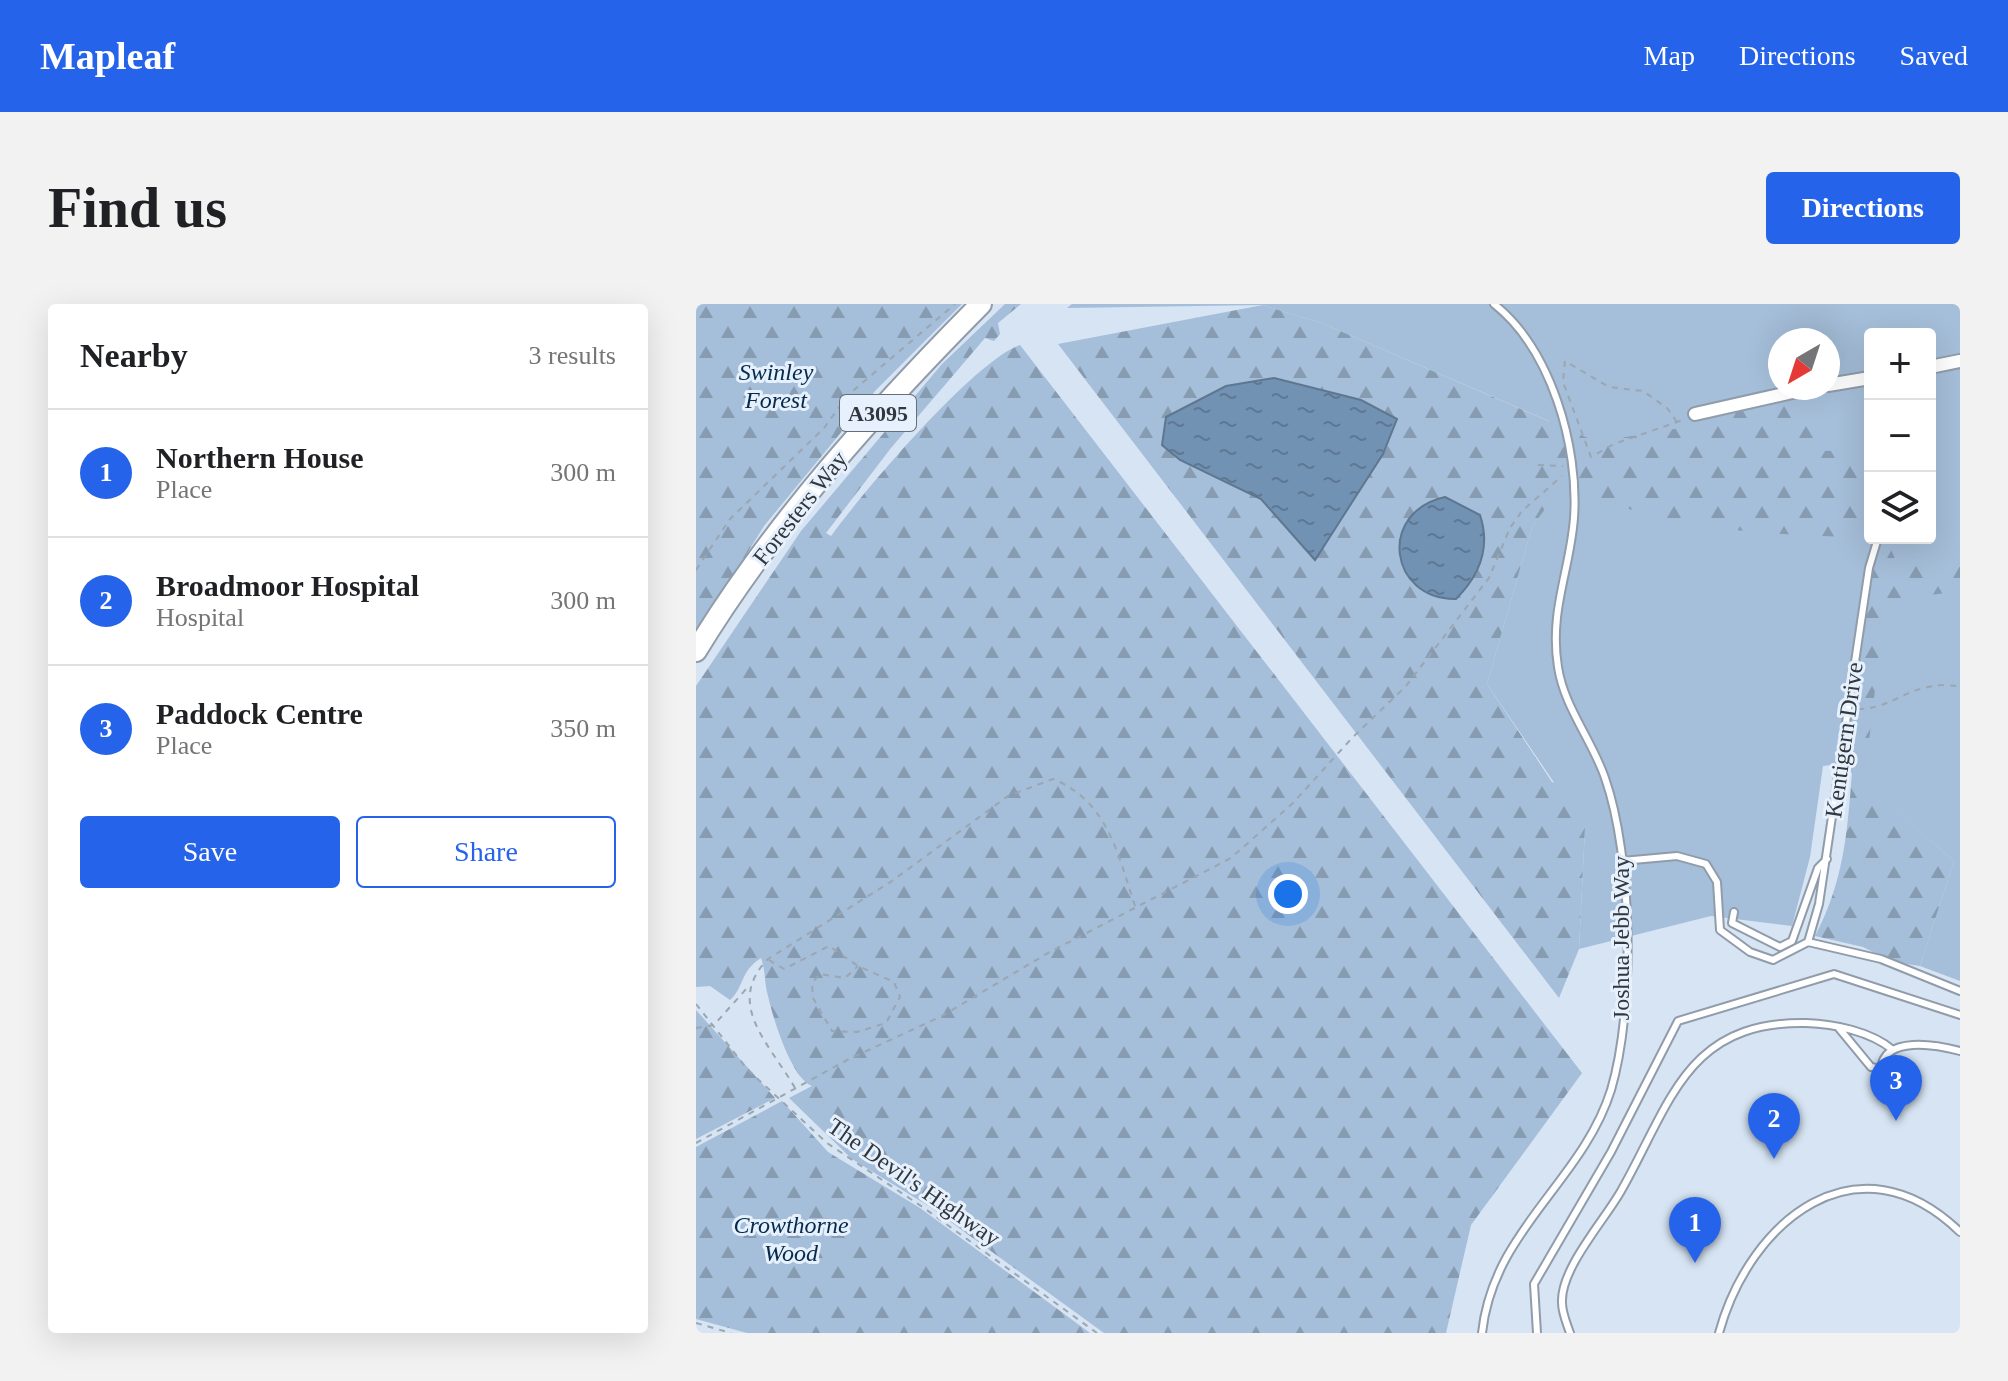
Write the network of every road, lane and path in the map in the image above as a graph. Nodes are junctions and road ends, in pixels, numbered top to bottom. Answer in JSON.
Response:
{"nodes":[{"id":1,"x":955,"y":304,"type":"edge"},
{"id":2,"x":981,"y":304,"type":"edge"},
{"id":3,"x":1494,"y":304,"type":"edge"},
{"id":4,"x":1960,"y":361,"type":"edge"},
{"id":5,"x":1936,"y":366,"type":"edge"},
{"id":6,"x":1864,"y":379,"type":"edge"},
{"id":7,"x":1840,"y":383,"type":"edge"},
{"id":8,"x":1768,"y":397,"type":"edge"},
{"id":9,"x":1695,"y":414,"type":"dead end"},
{"id":10,"x":1677,"y":422,"type":"joint"},
{"id":11,"x":1538,"y":465,"type":"dead end"},
{"id":12,"x":1572,"y":468,"type":"junction"},
{"id":13,"x":1563,"y":475,"type":"dead end"},
{"id":14,"x":1876,"y":544,"type":"edge"},
{"id":15,"x":696,"y":570,"type":"edge"},
{"id":16,"x":696,"y":651,"type":"edge"},
{"id":17,"x":1960,"y":686,"type":"edge"},
{"id":18,"x":1849,"y":709,"type":"junction"},
{"id":19,"x":1827,"y":859,"type":"junction"},
{"id":20,"x":1622,"y":861,"type":"junction"},
{"id":21,"x":1135,"y":906,"type":"junction"},
{"id":22,"x":1734,"y":912,"type":"dead end"},
{"id":23,"x":1808,"y":942,"type":"junction"},
{"id":24,"x":768,"y":959,"type":"junction"},
{"id":25,"x":858,"y":966,"type":"junction"},
{"id":26,"x":748,"y":987,"type":"junction"},
{"id":27,"x":1960,"y":991,"type":"edge"},
{"id":28,"x":696,"y":1004,"type":"edge"},
{"id":29,"x":1960,"y":1015,"type":"edge"},
{"id":30,"x":714,"y":1025,"type":"junction"},
{"id":31,"x":1838,"y":1027,"type":"junction"},
{"id":32,"x":696,"y":1028,"type":"edge"},
{"id":33,"x":1893,"y":1050,"type":"junction"},
{"id":34,"x":1960,"y":1051,"type":"edge"},
{"id":35,"x":1881,"y":1069,"type":"junction"},
{"id":36,"x":1896,"y":1082,"type":"dead end"},
{"id":37,"x":796,"y":1089,"type":"junction"},
{"id":38,"x":780,"y":1099,"type":"junction"},
{"id":39,"x":696,"y":1143,"type":"edge"},
{"id":40,"x":1960,"y":1232,"type":"edge"},
{"id":41,"x":696,"y":1323,"type":"edge"},
{"id":42,"x":731,"y":1333,"type":"edge"},
{"id":43,"x":1097,"y":1333,"type":"edge"},
{"id":44,"x":1482,"y":1333,"type":"edge"},
{"id":45,"x":1537,"y":1333,"type":"edge"},
{"id":46,"x":1570,"y":1333,"type":"edge"},
{"id":47,"x":1719,"y":1333,"type":"edge"}],
"edges":[{"from":1,"to":15,"type":"path"},
{"from":2,"to":16,"type":"main road","name":"Foresters Way","number":"A3095"},
{"from":3,"to":12,"type":"lane","name":"Joshua Jebb Way"},
{"from":4,"to":5,"type":"street"},
{"from":6,"to":7,"type":"street"},
{"from":8,"to":9,"type":"street"},
{"from":10,"to":10,"type":"path"},
{"from":11,"to":12,"type":"path"},
{"from":12,"to":20,"type":"lane","name":"Joshua Jebb Way"},
{"from":13,"to":21,"type":"path"},
{"from":14,"to":18,"type":"lane","name":"Kentigern Drive"},
{"from":17,"to":18,"type":"path"},
{"from":18,"to":19,"type":"lane","name":"Kentigern Drive"},
{"from":19,"to":22,"type":"lane"},
{"from":19,"to":23,"type":"lane","name":"Kentigern Drive"},
{"from":20,"to":23,"type":"lane"},
{"from":20,"to":44,"type":"lane","name":"Joshua Jebb Way"},
{"from":21,"to":24,"type":"path"},
{"from":21,"to":37,"type":"path"},
{"from":23,"to":27,"type":"lane"},
{"from":24,"to":25,"type":"path"},
{"from":24,"to":26,"type":"path"},
{"from":25,"to":25,"type":"path"},
{"from":26,"to":30,"type":"path"},
{"from":26,"to":37,"type":"path"},
{"from":28,"to":30,"type":"path","name":"The Devil's Highway"},
{"from":29,"to":45,"type":"lane"},
{"from":30,"to":32,"type":"path"},
{"from":30,"to":38,"type":"path","name":"The Devil's Highway"},
{"from":31,"to":33,"type":"lane"},
{"from":31,"to":35,"type":"lane"},
{"from":31,"to":46,"type":"lane"},
{"from":33,"to":34,"type":"lane"},
{"from":33,"to":35,"type":"lane"},
{"from":35,"to":36,"type":"lane"},
{"from":37,"to":38,"type":"path"},
{"from":38,"to":39,"type":"path"},
{"from":38,"to":43,"type":"path","name":"The Devil's Highway"},
{"from":40,"to":47,"type":"lane"},
{"from":41,"to":42,"type":"path"}]}
